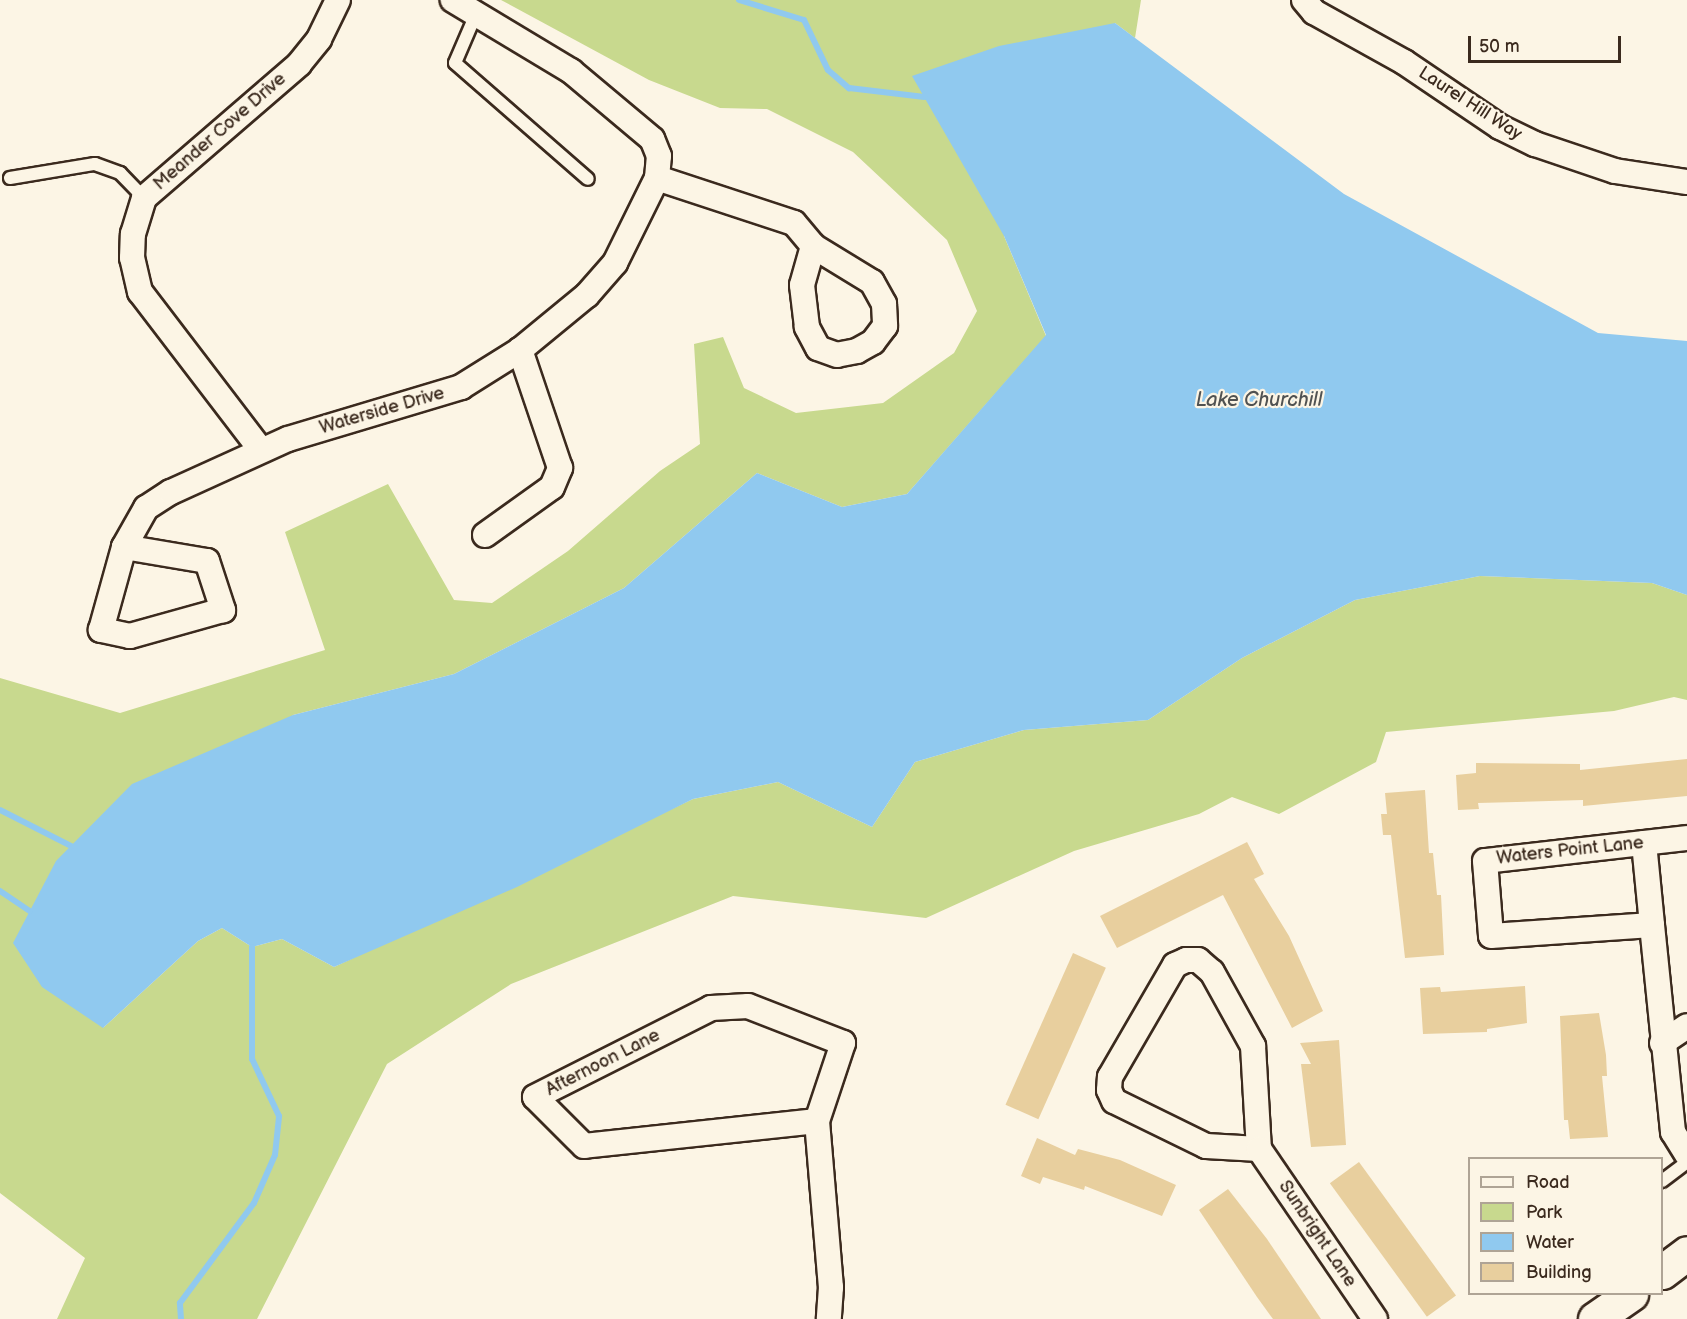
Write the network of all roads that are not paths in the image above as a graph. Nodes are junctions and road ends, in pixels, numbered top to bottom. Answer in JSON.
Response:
{"nodes":[{"id":1,"x":338,"y":0,"type":"edge"},
{"id":2,"x":453,"y":0,"type":"edge"},
{"id":3,"x":1304,"y":0,"type":"edge"},
{"id":4,"x":476,"y":14,"type":"junction"},
{"id":5,"x":10,"y":178,"type":"dead end"},
{"id":6,"x":588,"y":178,"type":"dead end"},
{"id":7,"x":657,"y":178,"type":"junction"},
{"id":8,"x":1687,"y":182,"type":"edge"},
{"id":9,"x":144,"y":198,"type":"junction"},
{"id":10,"x":813,"y":246,"type":"junction"},
{"id":11,"x":520,"y":351,"type":"junction"},
{"id":12,"x":261,"y":450,"type":"junction"},
{"id":13,"x":485,"y":535,"type":"dead end"},
{"id":14,"x":124,"y":547,"type":"junction"},
{"id":15,"x":1687,"y":838,"type":"edge"},
{"id":16,"x":1644,"y":843,"type":"junction"},
{"id":17,"x":1652,"y":925,"type":"junction"},
{"id":18,"x":1687,"y":1026,"type":"edge"},
{"id":19,"x":1662,"y":1043,"type":"junction"},
{"id":20,"x":817,"y":1122,"type":"junction"},
{"id":21,"x":1259,"y":1149,"type":"junction"},
{"id":22,"x":1687,"y":1154,"type":"edge"},
{"id":23,"x":1687,"y":1162,"type":"edge"},
{"id":24,"x":1663,"y":1180,"type":"edge"},
{"id":25,"x":1687,"y":1253,"type":"edge"},
{"id":26,"x":1663,"y":1271,"type":"edge"},
{"id":27,"x":1627,"y":1295,"type":"edge"},
{"id":28,"x":829,"y":1319,"type":"edge"},
{"id":29,"x":1375,"y":1319,"type":"edge"},
{"id":30,"x":1595,"y":1319,"type":"edge"}],
"edges":[{"from":1,"to":9,"type":"street","name":"Meander Cove Drive"},
{"from":2,"to":4,"type":"street"},
{"from":3,"to":8,"type":"street","name":"Laurel Hill Way"},
{"from":4,"to":6,"type":"lane"},
{"from":4,"to":7,"type":"street"},
{"from":5,"to":9,"type":"lane"},
{"from":7,"to":10,"type":"street"},
{"from":7,"to":11,"type":"street","name":"Waterside Drive"},
{"from":9,"to":12,"type":"street","name":"Meander Cove Drive"},
{"from":10,"to":10,"type":"street"},
{"from":11,"to":12,"type":"street","name":"Waterside Drive"},
{"from":11,"to":13,"type":"street"},
{"from":12,"to":14,"type":"street","name":"Waterside Drive"},
{"from":14,"to":14,"type":"street","name":"Waterside Drive"},
{"from":15,"to":16,"type":"street","name":"Waters Point Lane"},
{"from":16,"to":17,"type":"street"},
{"from":16,"to":17,"type":"street","name":"Waters Point Lane"},
{"from":17,"to":19,"type":"street"},
{"from":18,"to":19,"type":"street"},
{"from":19,"to":22,"type":"street"},
{"from":20,"to":20,"type":"street","name":"Afternoon Lane"},
{"from":20,"to":28,"type":"street","name":"Afternoon Lane"},
{"from":21,"to":21,"type":"street"},
{"from":21,"to":29,"type":"street","name":"Sunbright Lane"},
{"from":23,"to":24,"type":"lane"},
{"from":25,"to":26,"type":"street"},
{"from":27,"to":30,"type":"street"}]}
